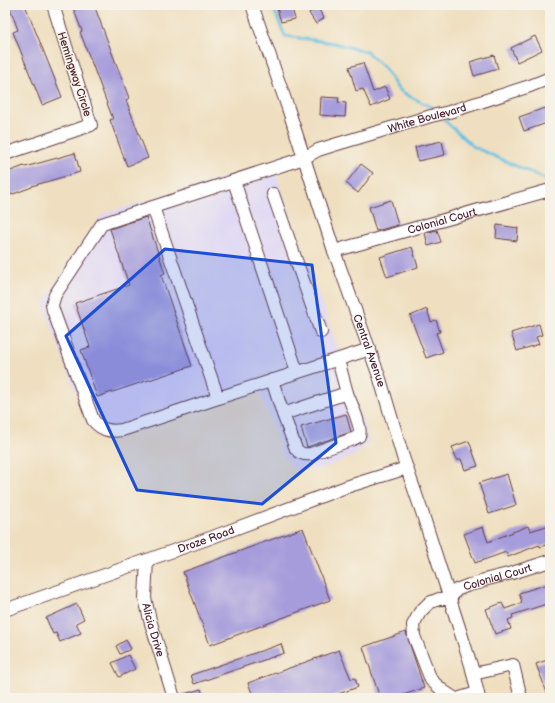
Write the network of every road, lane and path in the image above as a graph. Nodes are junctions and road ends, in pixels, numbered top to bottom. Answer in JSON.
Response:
{"nodes":[{"id":1,"x":53,"y":5,"type":"edge"},
{"id":2,"x":252,"y":5,"type":"edge"},
{"id":3,"x":550,"y":78,"type":"edge"},
{"id":4,"x":5,"y":154,"type":"edge"},
{"id":5,"x":304,"y":158,"type":"junction"},
{"id":6,"x":234,"y":181,"type":"junction"},
{"id":7,"x":550,"y":190,"type":"edge"},
{"id":8,"x":273,"y":194,"type":"dead end"},
{"id":9,"x":153,"y":207,"type":"junction"},
{"id":10,"x":334,"y":251,"type":"junction"},
{"id":11,"x":321,"y":332,"type":"dead end"},
{"id":12,"x":370,"y":349,"type":"junction"},
{"id":13,"x":338,"y":360,"type":"junction"},
{"id":14,"x":297,"y":372,"type":"junction"},
{"id":15,"x":272,"y":380,"type":"junction"},
{"id":16,"x":347,"y":393,"type":"junction"},
{"id":17,"x":218,"y":398,"type":"junction"},
{"id":18,"x":283,"y":414,"type":"junction"},
{"id":19,"x":407,"y":468,"type":"junction"},
{"id":20,"x":147,"y":560,"type":"junction"},
{"id":21,"x":550,"y":561,"type":"edge"},
{"id":22,"x":450,"y":599,"type":"junction"},
{"id":23,"x":5,"y":610,"type":"edge"},
{"id":24,"x":473,"y":674,"type":"junction"},
{"id":25,"x":478,"y":695,"type":"edge"},
{"id":26,"x":174,"y":698,"type":"edge"},
{"id":27,"x":454,"y":698,"type":"edge"},
{"id":28,"x":460,"y":698,"type":"edge"},
{"id":29,"x":521,"y":698,"type":"edge"}],
"edges":[{"from":1,"to":4,"type":"street","name":"Hemingway Circle"},
{"from":2,"to":5,"type":"street","name":"Central Avenue"},
{"from":3,"to":5,"type":"street","name":"White Boulevard"},
{"from":5,"to":6,"type":"street","name":"White Boulevard"},
{"from":5,"to":10,"type":"street","name":"Central Avenue"},
{"from":6,"to":9,"type":"street","name":"White Boulevard"},
{"from":6,"to":14,"type":"street"},
{"from":7,"to":10,"type":"street","name":"Colonial Court"},
{"from":8,"to":11,"type":"street"},
{"from":9,"to":17,"type":"street"},
{"from":9,"to":17,"type":"street","name":"White Boulevard"},
{"from":10,"to":12,"type":"street","name":"Central Avenue"},
{"from":12,"to":13,"type":"street","name":"White Boulevard"},
{"from":12,"to":19,"type":"street","name":"Central Avenue"},
{"from":13,"to":14,"type":"street","name":"White Boulevard"},
{"from":13,"to":16,"type":"street"},
{"from":14,"to":15,"type":"street","name":"White Boulevard"},
{"from":15,"to":17,"type":"street","name":"White Boulevard"},
{"from":15,"to":18,"type":"street"},
{"from":16,"to":18,"type":"street"},
{"from":16,"to":18,"type":"street"},
{"from":19,"to":20,"type":"street","name":"Droze Road"},
{"from":19,"to":22,"type":"street","name":"Central Avenue"},
{"from":20,"to":23,"type":"street","name":"Droze Road"},
{"from":20,"to":26,"type":"street","name":"Alicia Drive"},
{"from":21,"to":22,"type":"street","name":"Colonial Court"},
{"from":22,"to":24,"type":"street","name":"Central Avenue"},
{"from":22,"to":27,"type":"street"},
{"from":24,"to":25,"type":"street","name":"Central Avenue"},
{"from":24,"to":29,"type":"street"},
{"from":25,"to":28,"type":"street"}]}
